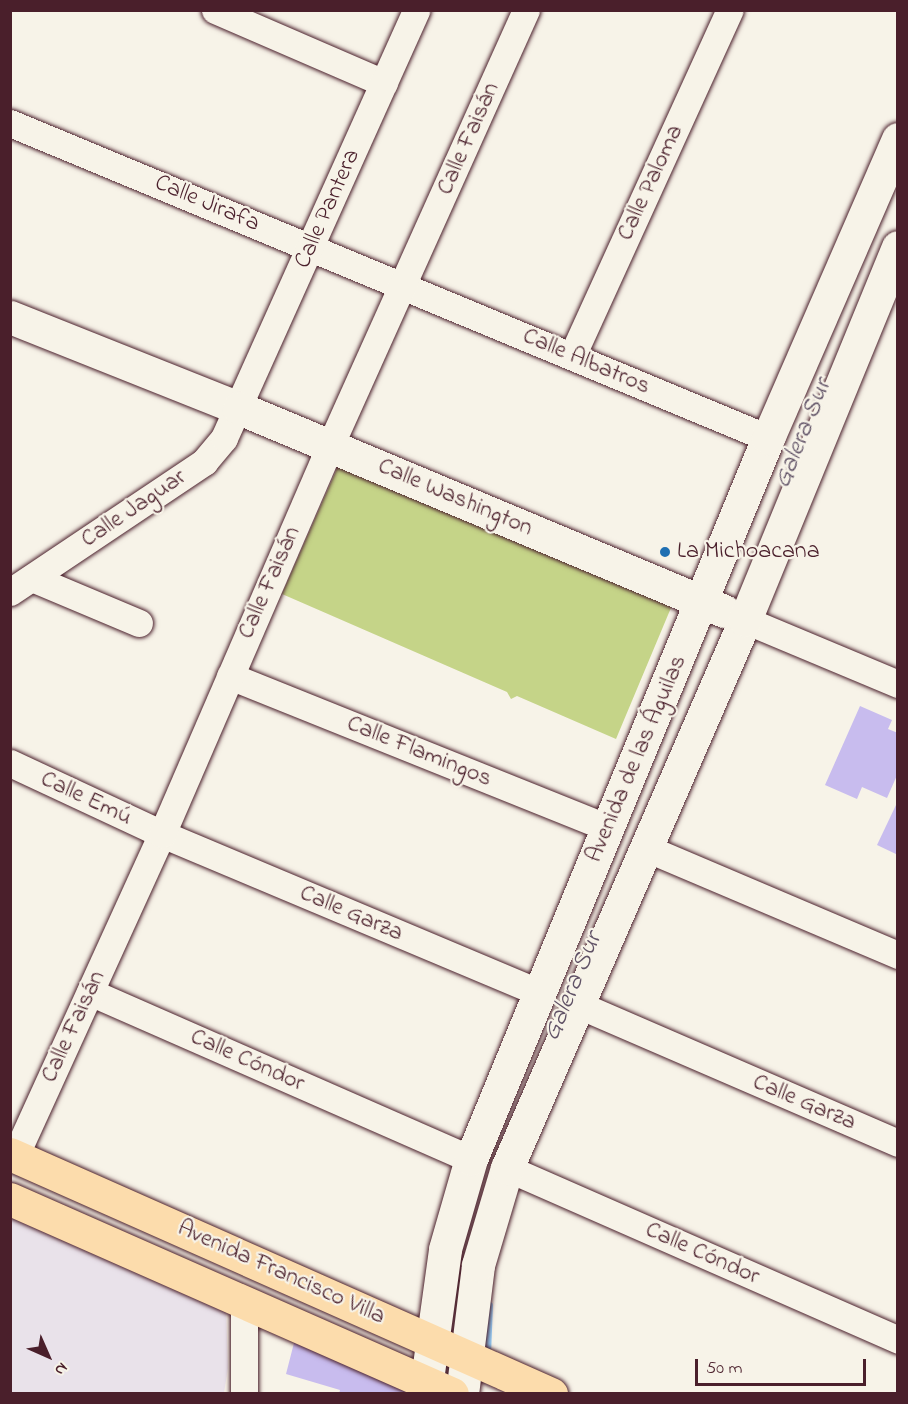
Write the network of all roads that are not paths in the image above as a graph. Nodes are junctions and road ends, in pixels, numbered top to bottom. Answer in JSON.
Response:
{"nodes":[{"id":1,"x":215,"y":10,"type":"edge"},
{"id":2,"x":416,"y":10,"type":"edge"},
{"id":3,"x":526,"y":10,"type":"edge"},
{"id":4,"x":730,"y":10,"type":"edge"},
{"id":5,"x":384,"y":83,"type":"junction"},
{"id":6,"x":10,"y":123,"type":"edge"},
{"id":7,"x":897,"y":139,"type":"edge"},
{"id":8,"x":311,"y":248,"type":"junction"},
{"id":9,"x":895,"y":259,"type":"edge"},
{"id":10,"x":403,"y":286,"type":"junction"},
{"id":11,"x":10,"y":317,"type":"edge"},
{"id":12,"x":572,"y":356,"type":"junction"},
{"id":13,"x":238,"y":408,"type":"junction"},
{"id":14,"x":768,"y":438,"type":"junction"},
{"id":15,"x":330,"y":446,"type":"junction"},
{"id":16,"x":21,"y":585,"type":"edge"},
{"id":17,"x":703,"y":602,"type":"junction"},
{"id":18,"x":745,"y":620,"type":"junction"},
{"id":19,"x":139,"y":623,"type":"dead end"},
{"id":20,"x":230,"y":676,"type":"junction"},
{"id":21,"x":897,"y":684,"type":"edge"},
{"id":22,"x":10,"y":763,"type":"edge"},
{"id":23,"x":608,"y":828,"type":"junction"},
{"id":24,"x":162,"y":834,"type":"junction"},
{"id":25,"x":646,"y":848,"type":"junction"},
{"id":26,"x":897,"y":955,"type":"edge"},
{"id":27,"x":90,"y":992,"type":"junction"},
{"id":28,"x":540,"y":993,"type":"junction"},
{"id":29,"x":579,"y":1005,"type":"junction"},
{"id":30,"x":897,"y":1143,"type":"edge"},
{"id":31,"x":13,"y":1155,"type":"edge"},
{"id":32,"x":471,"y":1159,"type":"junction"},
{"id":33,"x":507,"y":1168,"type":"junction"},
{"id":34,"x":10,"y":1199,"type":"edge"},
{"id":35,"x":244,"y":1304,"type":"junction"},
{"id":36,"x":430,"y":1338,"type":"junction"},
{"id":37,"x":897,"y":1340,"type":"edge"},
{"id":38,"x":469,"y":1356,"type":"junction"},
{"id":39,"x":435,"y":1389,"type":"edge"},
{"id":40,"x":244,"y":1394,"type":"edge"},
{"id":41,"x":462,"y":1394,"type":"edge"},
{"id":42,"x":551,"y":1394,"type":"edge"}],
"edges":[{"from":1,"to":5,"type":"street"},
{"from":2,"to":5,"type":"street","name":"Calle Pantera"},
{"from":3,"to":10,"type":"street","name":"Calle Faisán"},
{"from":4,"to":12,"type":"street","name":"Calle Paloma"},
{"from":5,"to":8,"type":"street","name":"Calle Pantera"},
{"from":6,"to":8,"type":"street","name":"Calle Jirafa"},
{"from":7,"to":14,"type":"street","name":"Avenida de las Águilas"},
{"from":8,"to":10,"type":"street","name":"Calle Jirafa"},
{"from":8,"to":13,"type":"street","name":"Calle Pantera"},
{"from":9,"to":18,"type":"street","name":"Avenida de las Águilas"},
{"from":10,"to":12,"type":"street","name":"Calle Albatros"},
{"from":10,"to":15,"type":"street","name":"Calle Faisán"},
{"from":11,"to":13,"type":"street","name":"Calle Washington"},
{"from":12,"to":14,"type":"street","name":"Calle Albatros"},
{"from":13,"to":15,"type":"street","name":"Calle Washington"},
{"from":13,"to":16,"type":"street","name":"Calle Jaguar"},
{"from":14,"to":17,"type":"street","name":"Avenida de las Águilas"},
{"from":15,"to":17,"type":"street","name":"Calle Washington"},
{"from":15,"to":20,"type":"street","name":"Calle Faisán"},
{"from":16,"to":19,"type":"street"},
{"from":17,"to":18,"type":"street","name":"Calle Washington"},
{"from":17,"to":23,"type":"street","name":"Avenida de las Águilas"},
{"from":18,"to":21,"type":"street","name":"Calle Washington"},
{"from":18,"to":25,"type":"street","name":"Avenida de las Águilas"},
{"from":20,"to":23,"type":"street","name":"Calle Flamingos"},
{"from":20,"to":24,"type":"street","name":"Calle Faisán"},
{"from":22,"to":24,"type":"street","name":"Calle Emú"},
{"from":23,"to":28,"type":"street","name":"Avenida de las Águilas"},
{"from":24,"to":27,"type":"street","name":"Calle Faisán"},
{"from":24,"to":28,"type":"street","name":"Calle Garza"},
{"from":25,"to":26,"type":"street"},
{"from":25,"to":29,"type":"street","name":"Avenida de las Águilas"},
{"from":27,"to":31,"type":"street","name":"Calle Faisán"},
{"from":27,"to":32,"type":"street","name":"Calle Cóndor"},
{"from":28,"to":32,"type":"street","name":"Avenida de las Águilas"},
{"from":29,"to":30,"type":"street","name":"Calle Garza"},
{"from":29,"to":33,"type":"street","name":"Avenida de las Águilas"},
{"from":31,"to":36,"type":"main road","name":"Avenida Francisco Villa"},
{"from":32,"to":36,"type":"street","name":"Avenida de las Águilas"},
{"from":33,"to":37,"type":"street","name":"Calle Cóndor"},
{"from":33,"to":38,"type":"street","name":"Avenida de las Águilas"},
{"from":34,"to":35,"type":"main road","name":"Avenida Francisco Villa"},
{"from":35,"to":39,"type":"main road","name":"Avenida Francisco Villa"},
{"from":35,"to":40,"type":"street"},
{"from":36,"to":38,"type":"main road","name":"Avenida Francisco Villa"},
{"from":36,"to":39,"type":"street","name":"Avenida de las Águilas"},
{"from":38,"to":41,"type":"street","name":"Avenida de las Águilas"},
{"from":38,"to":42,"type":"main road","name":"Avenida Francisco Villa"}]}
